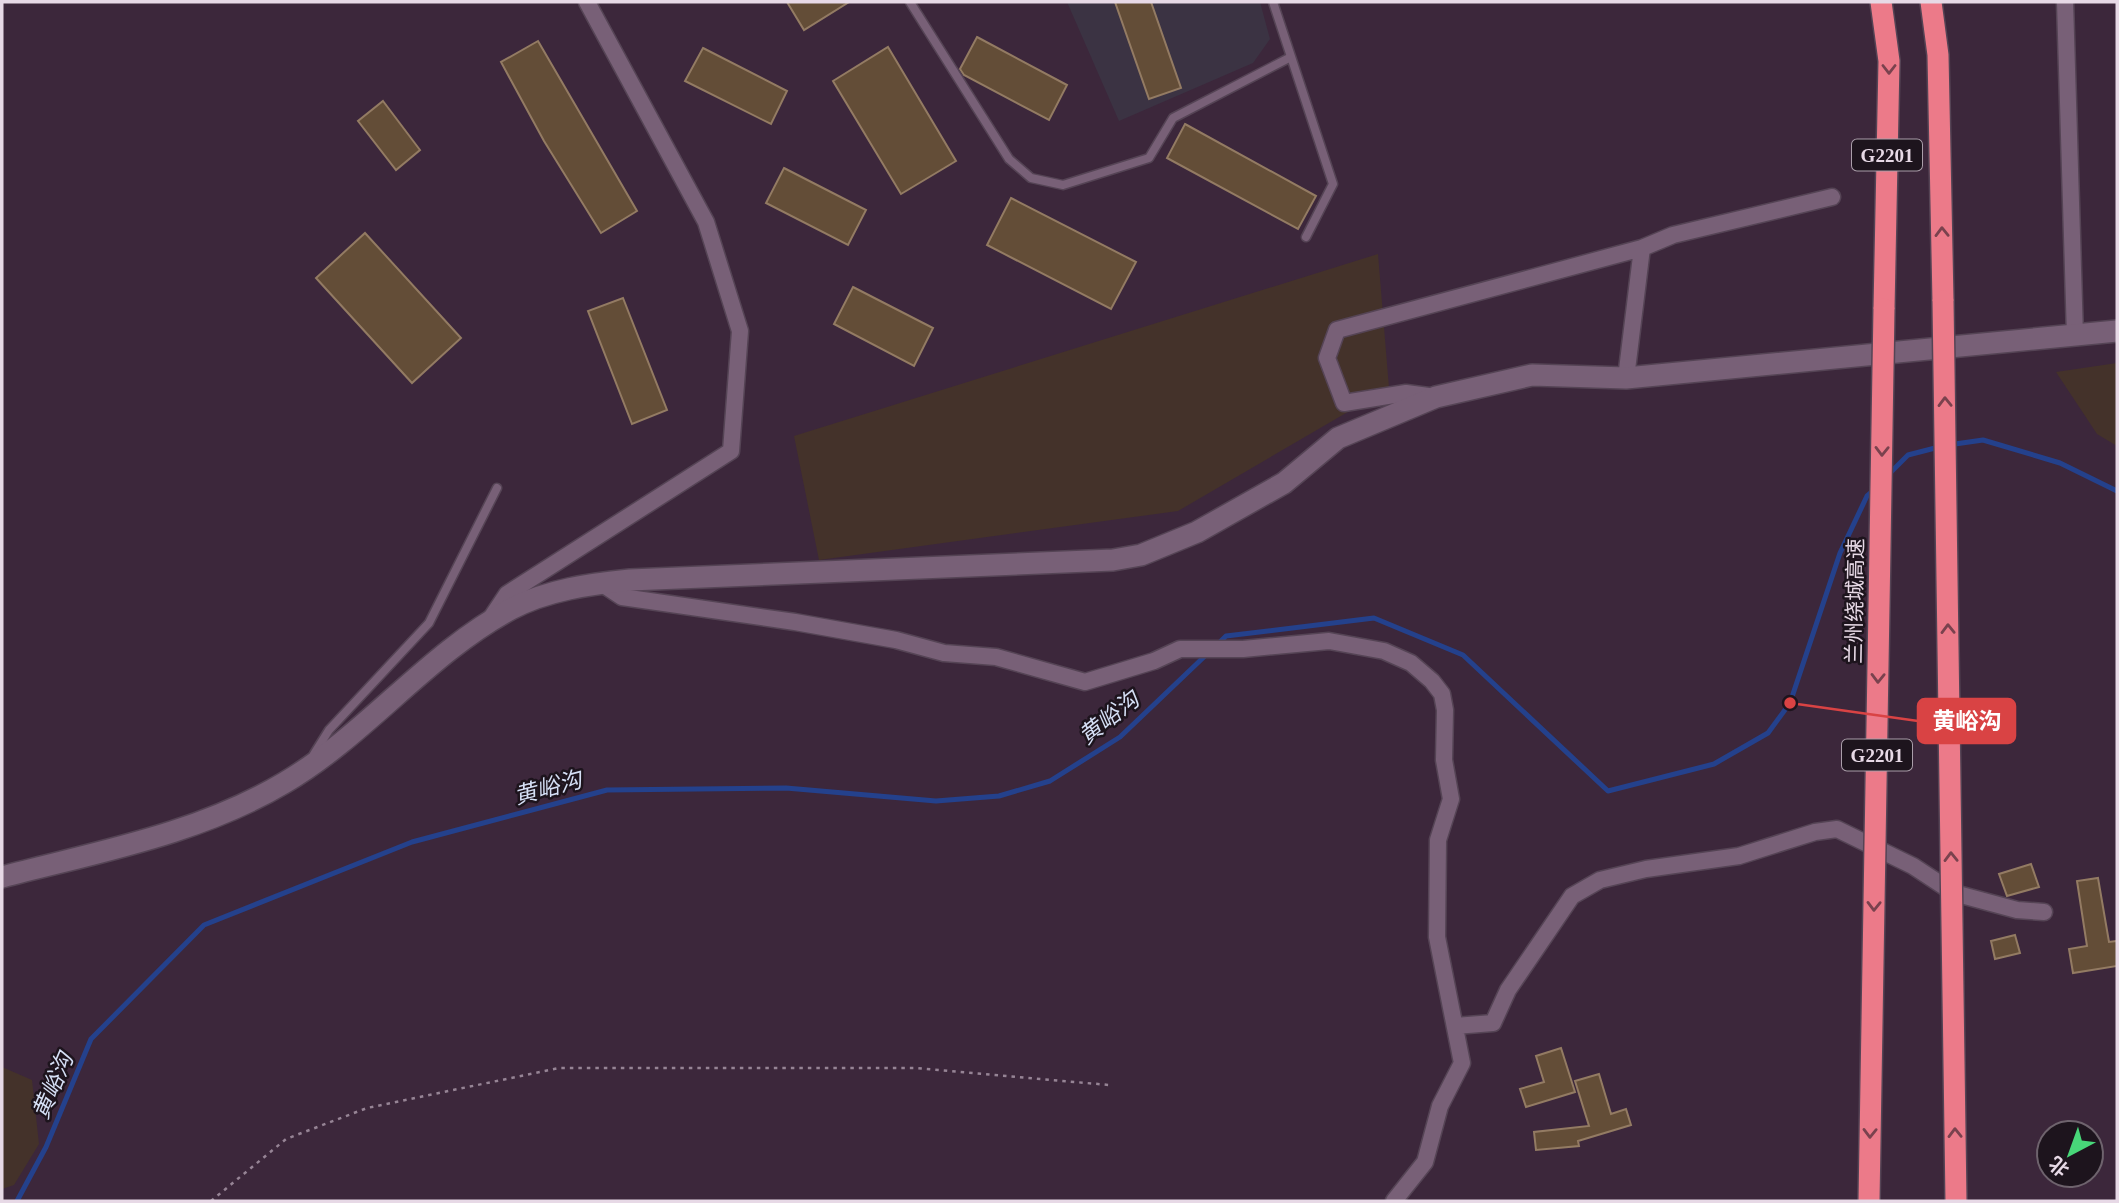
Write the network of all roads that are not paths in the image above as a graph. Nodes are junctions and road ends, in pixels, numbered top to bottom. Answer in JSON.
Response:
{"nodes":[{"id":1,"x":587,"y":2,"type":"edge"},
{"id":2,"x":910,"y":2,"type":"edge"},
{"id":3,"x":1273,"y":2,"type":"edge"},
{"id":4,"x":1881,"y":2,"type":"edge"},
{"id":5,"x":1931,"y":2,"type":"edge"},
{"id":6,"x":2065,"y":2,"type":"edge"},
{"id":7,"x":1291,"y":57,"type":"junction"},
{"id":8,"x":1832,"y":197,"type":"dead end"},
{"id":9,"x":1306,"y":237,"type":"dead end"},
{"id":10,"x":1642,"y":248,"type":"junction"},
{"id":11,"x":2117,"y":331,"type":"edge"},
{"id":12,"x":2075,"y":336,"type":"junction"},
{"id":13,"x":1626,"y":378,"type":"junction"},
{"id":14,"x":1436,"y":397,"type":"junction"},
{"id":15,"x":498,"y":488,"type":"dead end"},
{"id":16,"x":601,"y":583,"type":"junction"},
{"id":17,"x":488,"y":623,"type":"junction"},
{"id":18,"x":302,"y":771,"type":"junction"},
{"id":19,"x":2,"y":877,"type":"edge"},
{"id":20,"x":2044,"y":912,"type":"dead end"},
{"id":21,"x":1455,"y":1026,"type":"junction"},
{"id":22,"x":1394,"y":1201,"type":"edge"},
{"id":23,"x":1869,"y":1201,"type":"edge"},
{"id":24,"x":1956,"y":1201,"type":"edge"}],
"edges":[{"from":1,"to":17,"type":"street"},
{"from":2,"to":7,"type":"lane"},
{"from":3,"to":7,"type":"lane"},
{"from":4,"to":23,"type":"highway","name":"兰州绕城高速","number":"G2201","one_way":true,"bridge":true},
{"from":24,"to":5,"type":"highway","number":"G2201","one_way":true,"bridge":true},
{"from":6,"to":12,"type":"street"},
{"from":7,"to":9,"type":"lane"},
{"from":8,"to":10,"type":"street"},
{"from":10,"to":13,"type":"street"},
{"from":10,"to":14,"type":"street"},
{"from":11,"to":12,"type":"main road"},
{"from":12,"to":13,"type":"main road"},
{"from":13,"to":14,"type":"main road"},
{"from":14,"to":16,"type":"main road"},
{"from":15,"to":18,"type":"lane"},
{"from":16,"to":17,"type":"main road"},
{"from":16,"to":21,"type":"street"},
{"from":17,"to":18,"type":"main road"},
{"from":18,"to":19,"type":"main road"},
{"from":20,"to":21,"type":"street"},
{"from":21,"to":22,"type":"street"}]}
